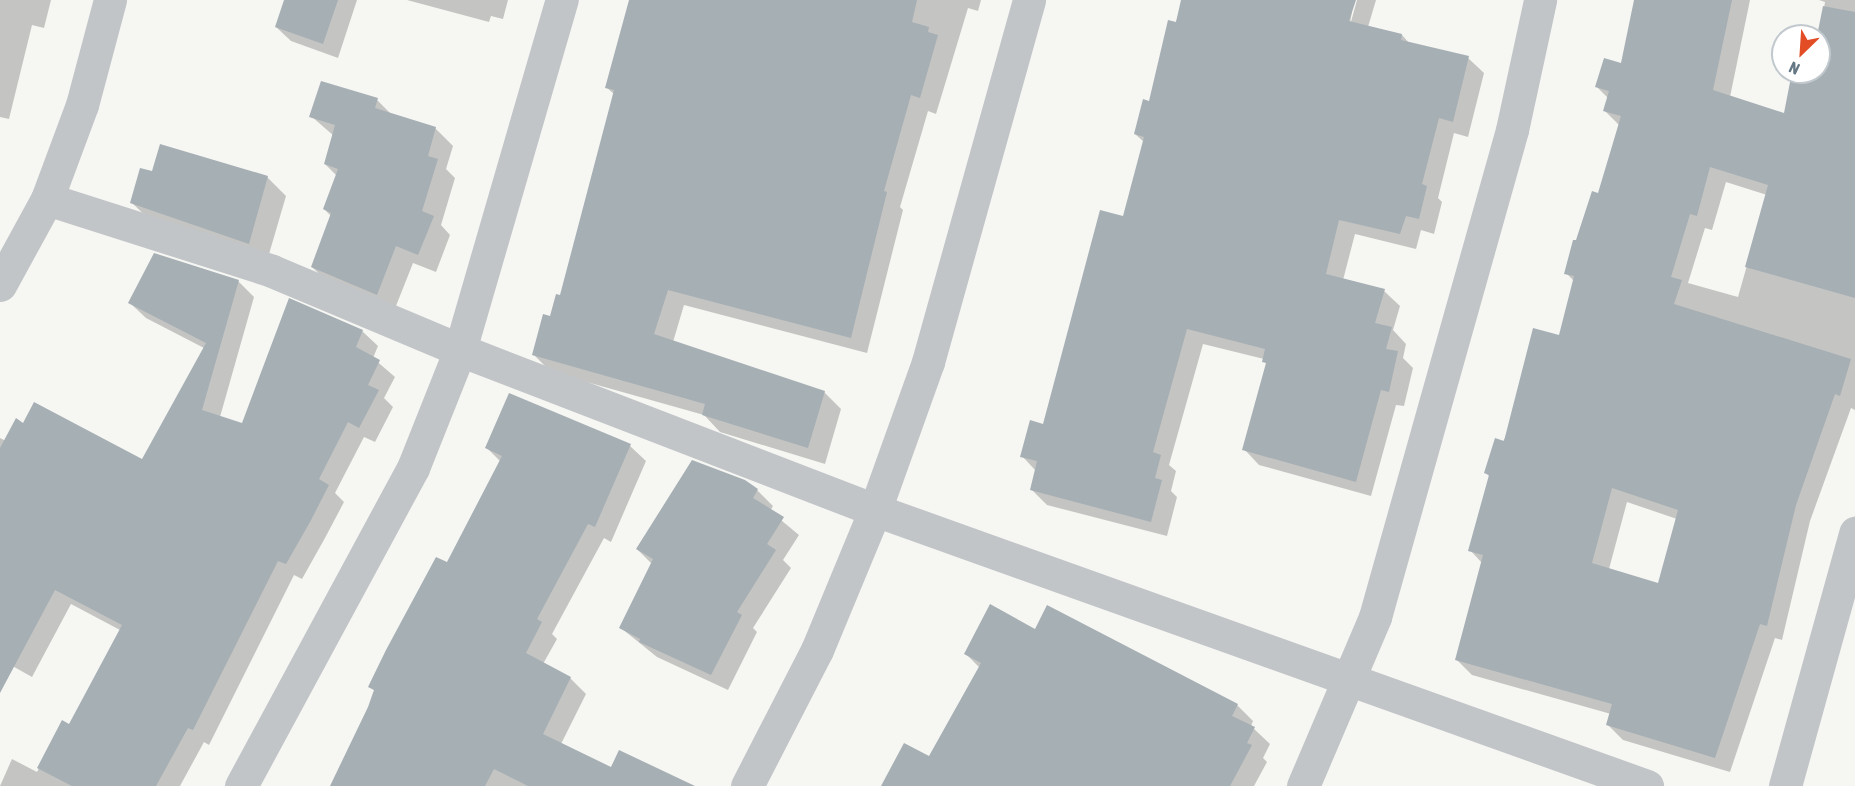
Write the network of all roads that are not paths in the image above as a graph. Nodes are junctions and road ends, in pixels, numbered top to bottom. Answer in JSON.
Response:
{"nodes":[{"id":1,"x":110,"y":0,"type":"edge"},
{"id":2,"x":562,"y":0,"type":"edge"},
{"id":3,"x":1029,"y":0,"type":"edge"},
{"id":4,"x":1540,"y":0,"type":"edge"},
{"id":5,"x":47,"y":199,"type":"junction"},
{"id":6,"x":0,"y":285,"type":"edge"},
{"id":7,"x":460,"y":350,"type":"junction"},
{"id":8,"x":875,"y":510,"type":"junction"},
{"id":9,"x":1855,"y":532,"type":"edge"},
{"id":10,"x":1349,"y":682,"type":"junction"},
{"id":11,"x":242,"y":786,"type":"edge"},
{"id":12,"x":747,"y":786,"type":"edge"},
{"id":13,"x":1303,"y":786,"type":"edge"},
{"id":14,"x":1647,"y":786,"type":"edge"},
{"id":15,"x":1785,"y":786,"type":"edge"}],
"edges":[{"from":1,"to":5,"type":"street"},
{"from":2,"to":7,"type":"street"},
{"from":3,"to":8,"type":"street"},
{"from":4,"to":10,"type":"street"},
{"from":5,"to":6,"type":"street"},
{"from":5,"to":7,"type":"street"},
{"from":7,"to":8,"type":"street"},
{"from":7,"to":11,"type":"street"},
{"from":8,"to":10,"type":"street"},
{"from":8,"to":12,"type":"street"},
{"from":9,"to":15,"type":"street"},
{"from":10,"to":13,"type":"street"},
{"from":10,"to":14,"type":"street"}]}
